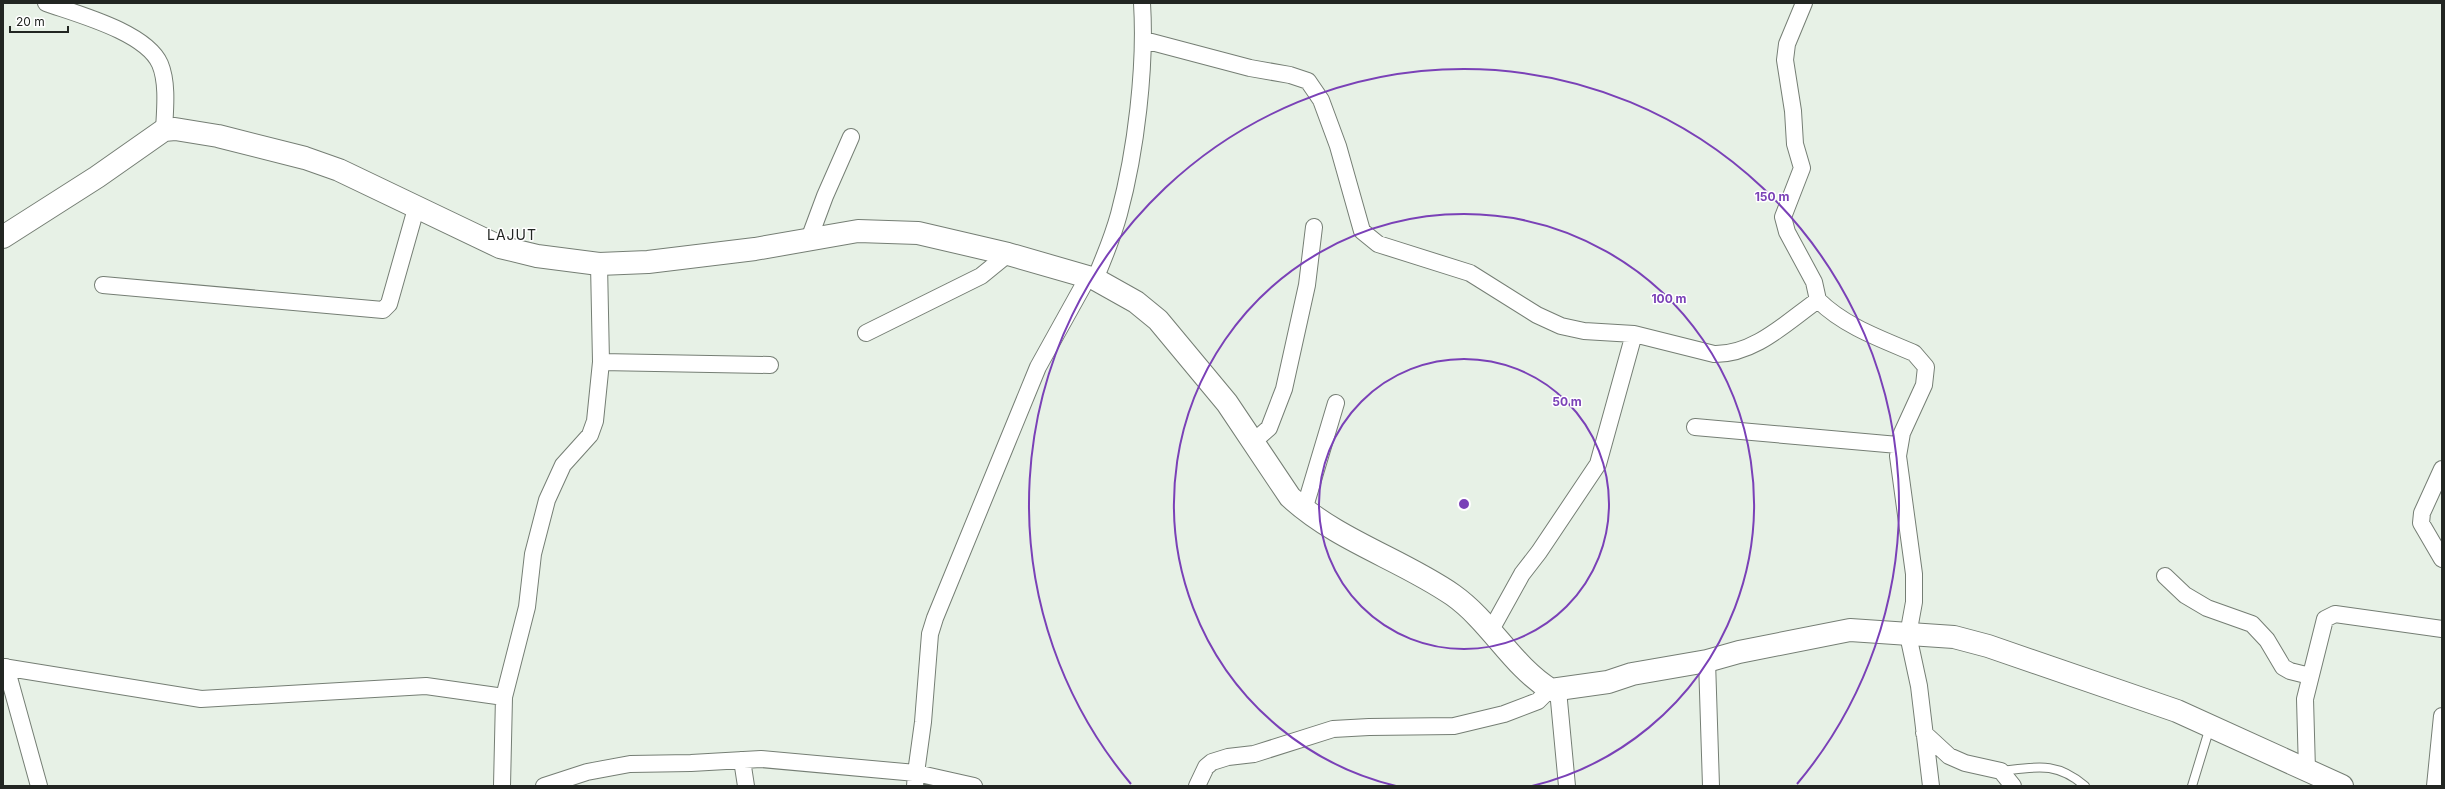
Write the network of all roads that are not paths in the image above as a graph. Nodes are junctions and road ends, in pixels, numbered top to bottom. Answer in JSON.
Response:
{"nodes":[{"id":1,"x":46,"y":3,"type":"edge"},
{"id":2,"x":1142,"y":3,"type":"edge"},
{"id":3,"x":1804,"y":3,"type":"edge"},
{"id":4,"x":1144,"y":40,"type":"junction"},
{"id":5,"x":164,"y":130,"type":"junction"},
{"id":6,"x":851,"y":137,"type":"dead end"},
{"id":7,"x":417,"y":205,"type":"junction"},
{"id":8,"x":1314,"y":226,"type":"dead end"},
{"id":9,"x":3,"y":237,"type":"edge"},
{"id":10,"x":810,"y":239,"type":"junction"},
{"id":11,"x":1008,"y":254,"type":"junction"},
{"id":12,"x":599,"y":264,"type":"junction"},
{"id":13,"x":1092,"y":278,"type":"junction"},
{"id":14,"x":103,"y":285,"type":"dead end"},
{"id":15,"x":1818,"y":300,"type":"junction"},
{"id":16,"x":866,"y":333,"type":"dead end"},
{"id":17,"x":1634,"y":334,"type":"junction"},
{"id":18,"x":601,"y":362,"type":"junction"},
{"id":19,"x":770,"y":365,"type":"dead end"},
{"id":20,"x":1336,"y":403,"type":"dead end"},
{"id":21,"x":1695,"y":427,"type":"dead end"},
{"id":22,"x":1250,"y":439,"type":"junction"},
{"id":23,"x":1898,"y":445,"type":"junction"},
{"id":24,"x":2442,"y":469,"type":"edge"},
{"id":25,"x":1304,"y":510,"type":"junction"},
{"id":26,"x":2442,"y":559,"type":"edge"},
{"id":27,"x":2165,"y":576,"type":"dead end"},
{"id":28,"x":2442,"y":629,"type":"edge"},
{"id":29,"x":1491,"y":630,"type":"junction"},
{"id":30,"x":1908,"y":635,"type":"junction"},
{"id":31,"x":1707,"y":661,"type":"junction"},
{"id":32,"x":4,"y":667,"type":"edge"},
{"id":33,"x":2310,"y":676,"type":"junction"},
{"id":34,"x":1554,"y":690,"type":"junction"},
{"id":35,"x":504,"y":698,"type":"junction"},
{"id":36,"x":2442,"y":716,"type":"edge"},
{"id":37,"x":2210,"y":726,"type":"junction"},
{"id":38,"x":1924,"y":733,"type":"junction"},
{"id":39,"x":742,"y":760,"type":"junction"},
{"id":40,"x":2307,"y":770,"type":"junction"},
{"id":41,"x":2001,"y":771,"type":"junction"},
{"id":42,"x":916,"y":780,"type":"edge"},
{"id":43,"x":39,"y":786,"type":"edge"},
{"id":44,"x":502,"y":786,"type":"edge"},
{"id":45,"x":544,"y":786,"type":"edge"},
{"id":46,"x":746,"y":786,"type":"edge"},
{"id":47,"x":974,"y":786,"type":"edge"},
{"id":48,"x":1197,"y":786,"type":"edge"},
{"id":49,"x":1567,"y":786,"type":"edge"},
{"id":50,"x":1711,"y":786,"type":"edge"},
{"id":51,"x":1931,"y":786,"type":"edge"},
{"id":52,"x":2013,"y":786,"type":"edge"},
{"id":53,"x":2085,"y":786,"type":"edge"},
{"id":54,"x":2192,"y":786,"type":"edge"},
{"id":55,"x":2342,"y":786,"type":"edge"},
{"id":56,"x":2435,"y":786,"type":"edge"}],
"edges":[{"from":1,"to":5,"type":"street"},
{"from":2,"to":4,"type":"street"},
{"from":3,"to":15,"type":"street"},
{"from":4,"to":13,"type":"street"},
{"from":4,"to":17,"type":"street"},
{"from":5,"to":7,"type":"street"},
{"from":5,"to":9,"type":"street"},
{"from":6,"to":10,"type":"street"},
{"from":7,"to":12,"type":"street"},
{"from":7,"to":14,"type":"street"},
{"from":8,"to":22,"type":"street"},
{"from":10,"to":11,"type":"street"},
{"from":10,"to":12,"type":"street"},
{"from":11,"to":13,"type":"street"},
{"from":11,"to":16,"type":"street"},
{"from":12,"to":18,"type":"street"},
{"from":13,"to":22,"type":"street"},
{"from":13,"to":42,"type":"street"},
{"from":15,"to":17,"type":"street"},
{"from":15,"to":23,"type":"street"},
{"from":17,"to":29,"type":"street"},
{"from":18,"to":19,"type":"street"},
{"from":18,"to":35,"type":"street"},
{"from":20,"to":25,"type":"street"},
{"from":21,"to":23,"type":"street"},
{"from":22,"to":25,"type":"street"},
{"from":23,"to":30,"type":"street"},
{"from":24,"to":26,"type":"street"},
{"from":25,"to":29,"type":"street"},
{"from":27,"to":33,"type":"street"},
{"from":28,"to":33,"type":"street"},
{"from":29,"to":34,"type":"street"},
{"from":30,"to":31,"type":"street"},
{"from":30,"to":37,"type":"street"},
{"from":30,"to":38,"type":"street"},
{"from":31,"to":34,"type":"street"},
{"from":31,"to":50,"type":"street"},
{"from":32,"to":35,"type":"street"},
{"from":32,"to":43,"type":"street"},
{"from":33,"to":40,"type":"street"},
{"from":34,"to":48,"type":"street"},
{"from":34,"to":49,"type":"street"},
{"from":35,"to":44,"type":"street"},
{"from":36,"to":56,"type":"street"},
{"from":37,"to":40,"type":"street"},
{"from":37,"to":54,"type":"lane"},
{"from":38,"to":41,"type":"street"},
{"from":38,"to":51,"type":"street"},
{"from":39,"to":42,"type":"street"},
{"from":39,"to":45,"type":"street"},
{"from":39,"to":46,"type":"street"},
{"from":40,"to":55,"type":"street"},
{"from":41,"to":52,"type":"street"},
{"from":41,"to":53,"type":"lane"},
{"from":42,"to":47,"type":"street"}]}
